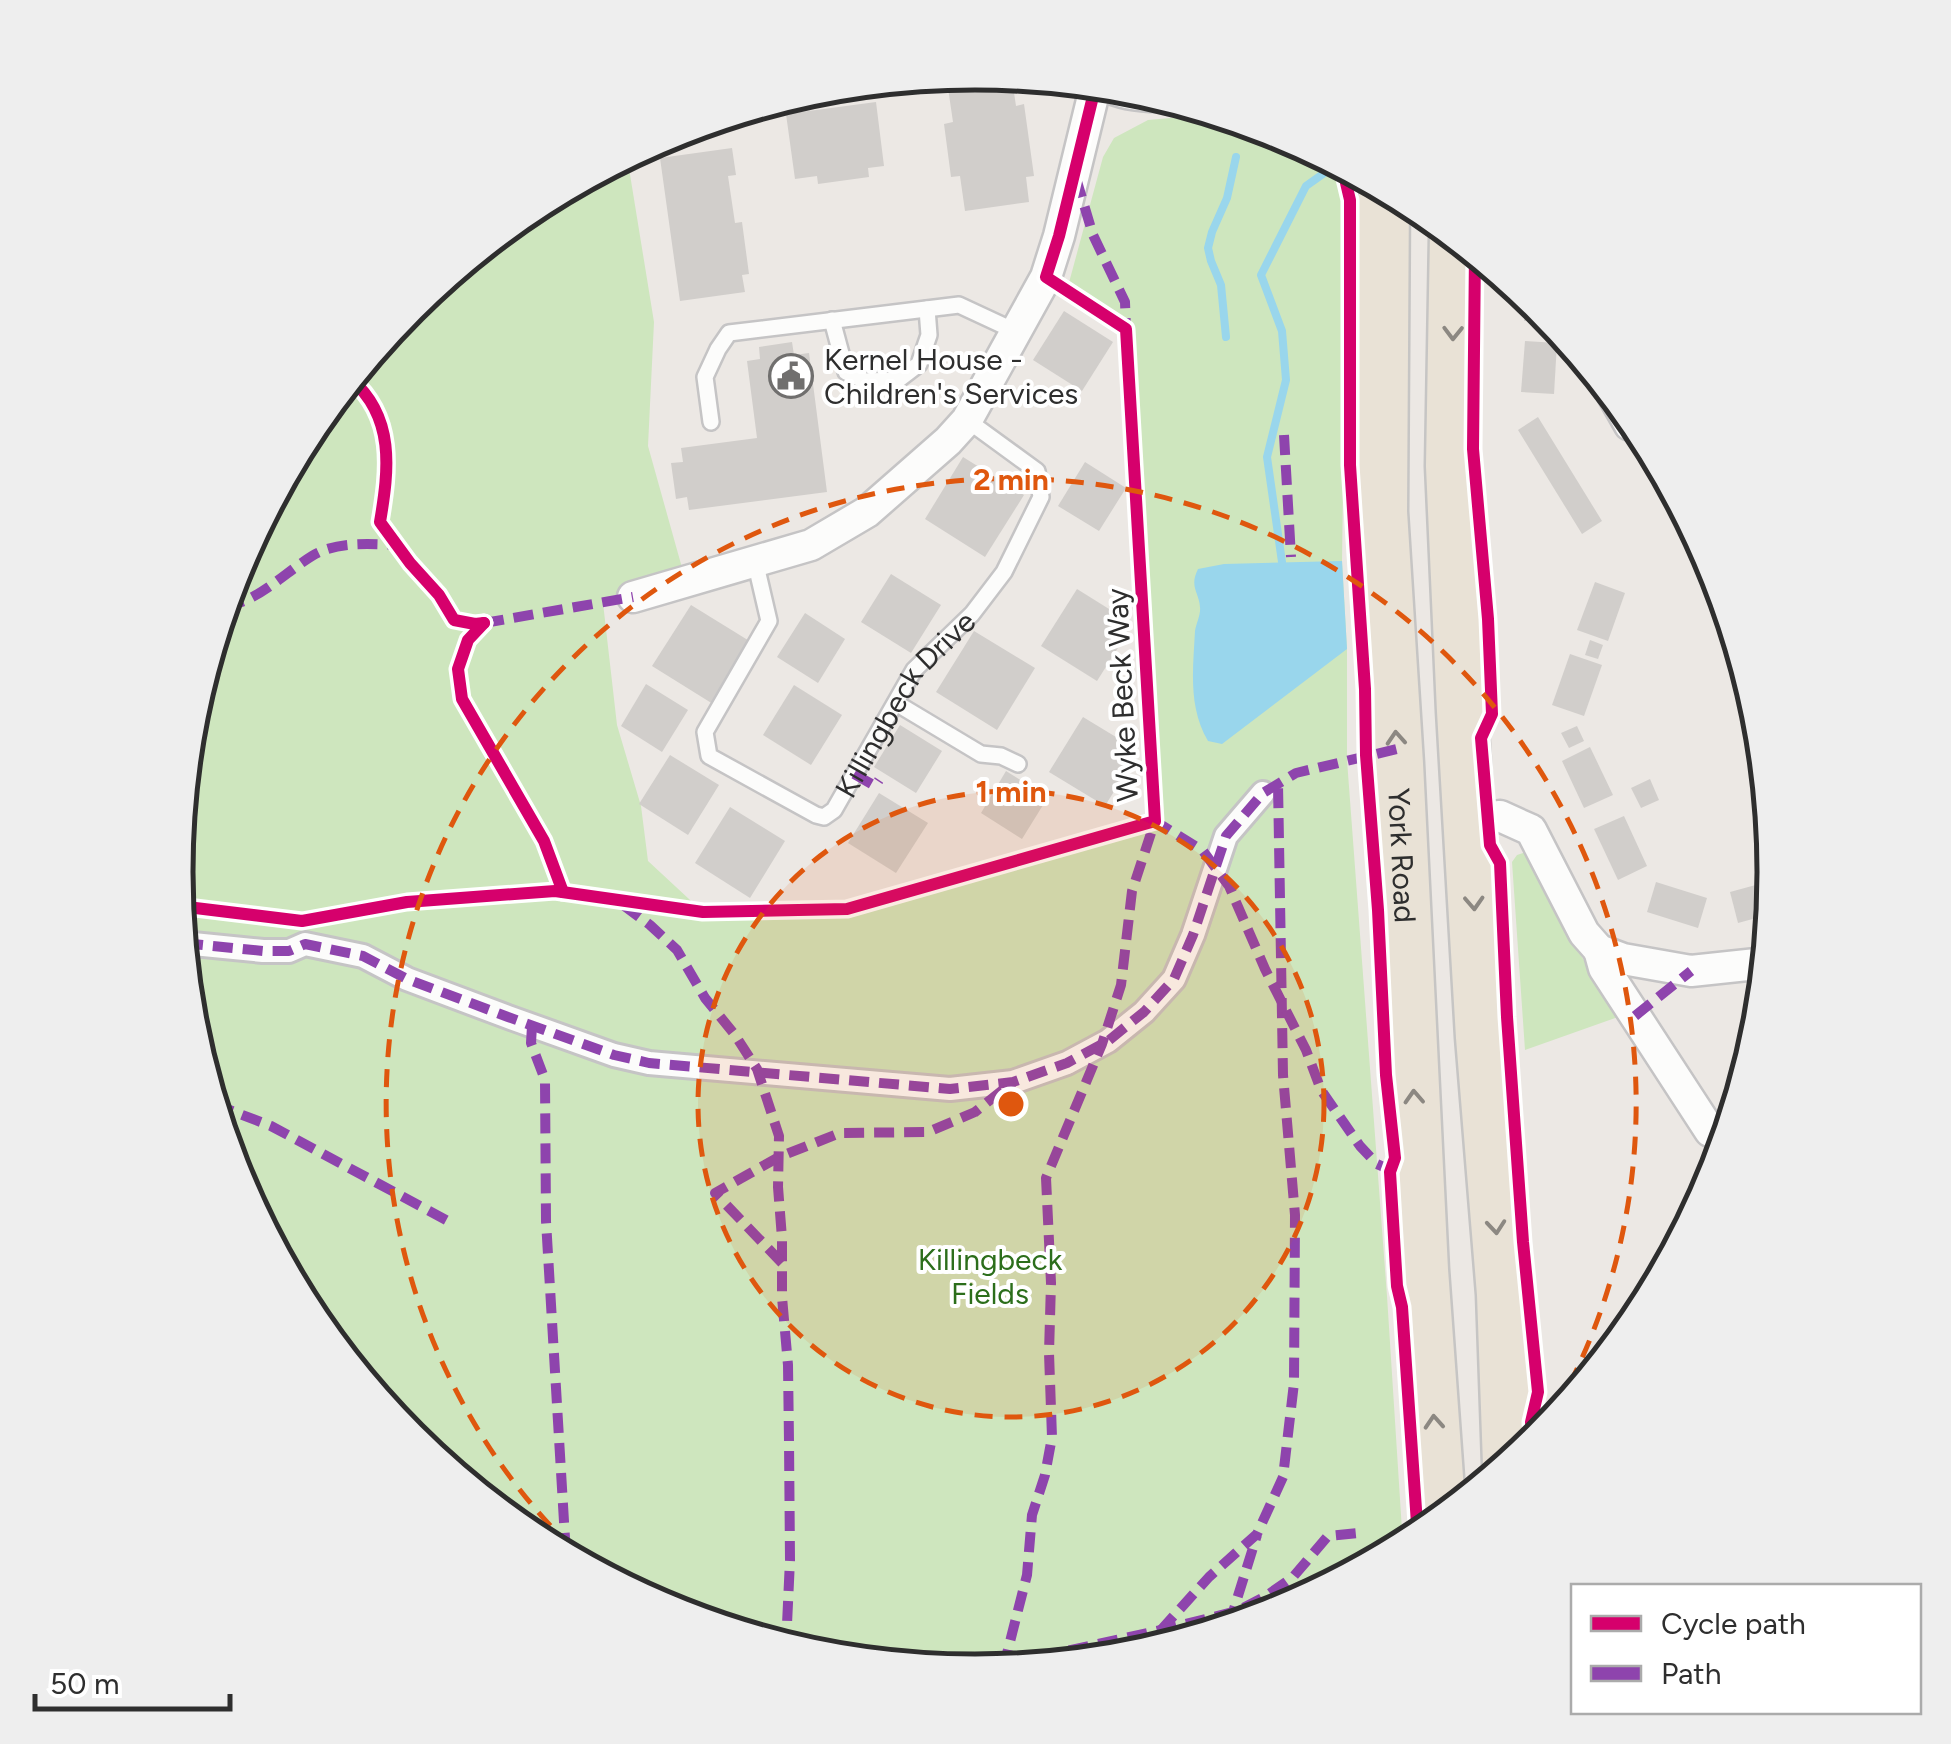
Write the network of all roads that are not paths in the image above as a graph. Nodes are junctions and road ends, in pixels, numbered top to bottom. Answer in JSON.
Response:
{"nodes":[{"id":1,"x":1092,"y":99,"type":"edge"},
{"id":2,"x":1377,"y":202,"type":"edge"},
{"id":3,"x":1454,"y":253,"type":"edge"},
{"id":4,"x":927,"y":309,"type":"junction"},
{"id":5,"x":832,"y":320,"type":"junction"},
{"id":6,"x":1017,"y":332,"type":"junction"},
{"id":7,"x":968,"y":420,"type":"junction"},
{"id":8,"x":711,"y":422,"type":"dead end"},
{"id":9,"x":755,"y":562,"type":"junction"},
{"id":10,"x":633,"y":597,"type":"dead end"},
{"id":11,"x":896,"y":702,"type":"junction"},
{"id":12,"x":1018,"y":764,"type":"dead end"},
{"id":13,"x":1263,"y":792,"type":"dead end"},
{"id":14,"x":1469,"y":820,"type":"junction"},
{"id":15,"x":197,"y":944,"type":"edge"},
{"id":16,"x":1598,"y":950,"type":"junction"},
{"id":17,"x":1752,"y":965,"type":"edge"},
{"id":18,"x":1710,"y":1131,"type":"dead end"},
{"id":19,"x":1507,"y":1445,"type":"edge"},
{"id":20,"x":1440,"y":1501,"type":"edge"}],
"edges":[{"from":1,"to":6,"type":"street"},
{"from":20,"to":2,"type":"highway","name":"York Road","one_way":true},
{"from":3,"to":14,"type":"highway","one_way":true},
{"from":4,"to":5,"type":"lane"},
{"from":4,"to":5,"type":"lane"},
{"from":4,"to":6,"type":"lane"},
{"from":5,"to":8,"type":"lane"},
{"from":6,"to":7,"type":"street"},
{"from":7,"to":9,"type":"street"},
{"from":7,"to":11,"type":"lane","name":"Killingbeck Drive"},
{"from":9,"to":10,"type":"street"},
{"from":9,"to":11,"type":"lane","name":"Killingbeck Drive"},
{"from":11,"to":12,"type":"lane"},
{"from":13,"to":15,"type":"street"},
{"from":14,"to":16,"type":"street"},
{"from":14,"to":19,"type":"highway","one_way":true},
{"from":16,"to":17,"type":"street"},
{"from":16,"to":18,"type":"street"}]}
